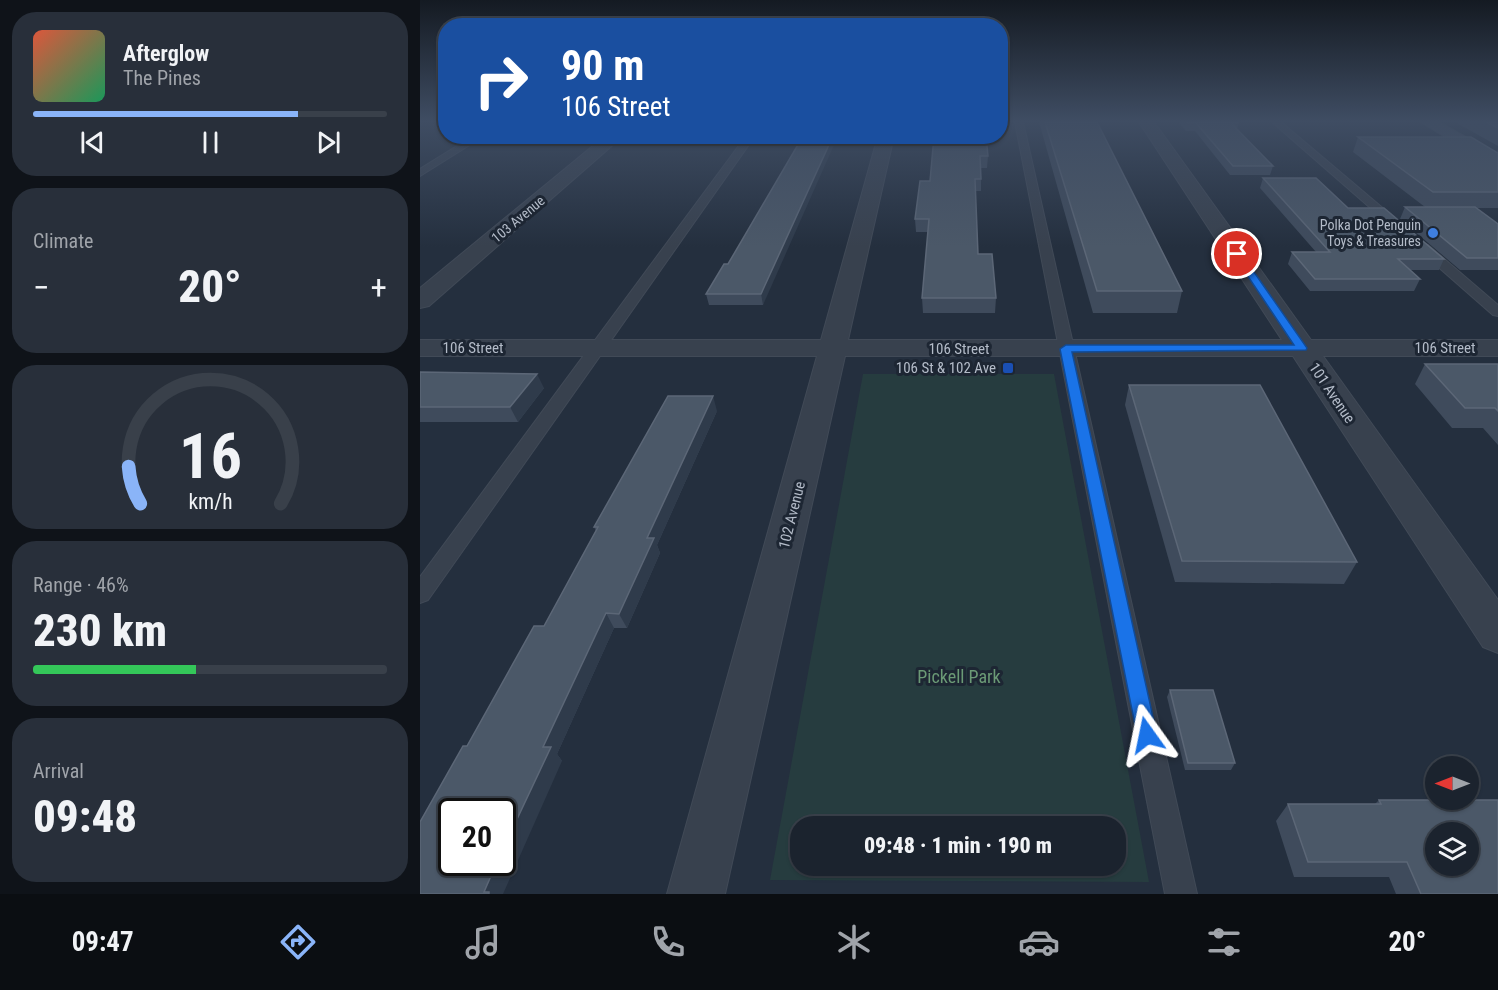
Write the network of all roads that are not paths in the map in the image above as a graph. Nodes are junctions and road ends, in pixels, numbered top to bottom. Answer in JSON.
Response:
{"nodes":[{"id":1,"x":435,"y":164,"type":"edge"},
{"id":2,"x":582,"y":164,"type":"edge"},
{"id":3,"x":731,"y":164,"type":"edge"},
{"id":4,"x":879,"y":164,"type":"edge"},
{"id":5,"x":1028,"y":164,"type":"edge"},
{"id":6,"x":1176,"y":164,"type":"edge"},
{"id":7,"x":1325,"y":164,"type":"edge"},
{"id":8,"x":420,"y":173,"type":"edge"},
{"id":9,"x":1401,"y":228,"type":"edge"},
{"id":10,"x":1418,"y":243,"type":"edge"},
{"id":11,"x":420,"y":301,"type":"edge"},
{"id":12,"x":1498,"y":312,"type":"edge"},
{"id":13,"x":420,"y":348,"type":"edge"},
{"id":14,"x":598,"y":348,"type":"junction"},
{"id":15,"x":1302,"y":348,"type":"junction"},
{"id":16,"x":1498,"y":348,"type":"edge"},
{"id":17,"x":834,"y":349,"type":"junction"},
{"id":18,"x":1066,"y":349,"type":"junction"},
{"id":19,"x":420,"y":594,"type":"edge"},
{"id":20,"x":1498,"y":634,"type":"edge"},
{"id":21,"x":696,"y":894,"type":"edge"},
{"id":22,"x":1181,"y":894,"type":"edge"}],
"edges":[{"from":1,"to":8,"type":"lane"},
{"from":2,"to":11,"type":"street","name":"103 Avenue"},
{"from":3,"to":14,"type":"lane"},
{"from":4,"to":17,"type":"street","name":"102 Avenue"},
{"from":5,"to":18,"type":"lane"},
{"from":6,"to":15,"type":"street","name":"101 Avenue"},
{"from":7,"to":9,"type":"lane"},
{"from":10,"to":12,"type":"lane"},
{"from":13,"to":14,"type":"street","name":"106 Street"},
{"from":14,"to":17,"type":"street","name":"106 Street"},
{"from":14,"to":19,"type":"lane"},
{"from":15,"to":16,"type":"street","name":"106 Street"},
{"from":15,"to":18,"type":"street","name":"106 Street"},
{"from":15,"to":20,"type":"street","name":"101 Avenue"},
{"from":17,"to":18,"type":"street","name":"106 Street"},
{"from":17,"to":21,"type":"street","name":"102 Avenue"},
{"from":18,"to":22,"type":"lane"}]}
